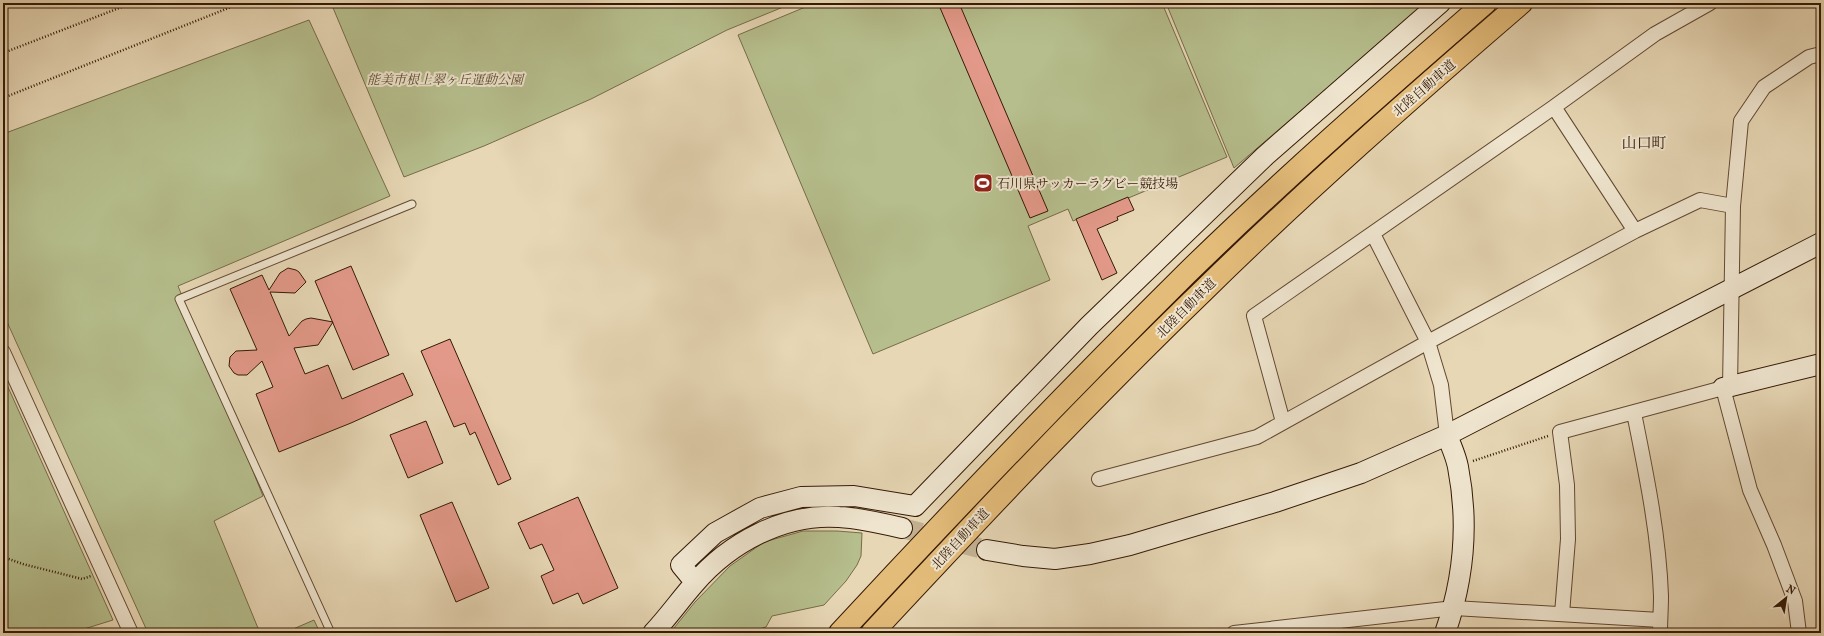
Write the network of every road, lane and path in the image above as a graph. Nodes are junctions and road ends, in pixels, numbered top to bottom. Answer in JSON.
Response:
{"nodes":[{"id":1,"x":132,"y":3,"type":"edge"},
{"id":2,"x":241,"y":3,"type":"edge"},
{"id":3,"x":1440,"y":3,"type":"edge"},
{"id":4,"x":1485,"y":3,"type":"edge"},
{"id":5,"x":1521,"y":3,"type":"edge"},
{"id":6,"x":1710,"y":3,"type":"edge"},
{"id":7,"x":3,"y":53,"type":"edge"},
{"id":8,"x":1821,"y":54,"type":"edge"},
{"id":9,"x":3,"y":98,"type":"edge"},
{"id":10,"x":1554,"y":106,"type":"junction"},
{"id":11,"x":412,"y":204,"type":"dead end"},
{"id":12,"x":1733,"y":206,"type":"junction"},
{"id":13,"x":1635,"y":231,"type":"junction"},
{"id":14,"x":1373,"y":234,"type":"junction"},
{"id":15,"x":1821,"y":243,"type":"edge"},
{"id":16,"x":1731,"y":290,"type":"junction"},
{"id":17,"x":1428,"y":342,"type":"junction"},
{"id":18,"x":3,"y":352,"type":"edge"},
{"id":19,"x":1821,"y":364,"type":"edge"},
{"id":20,"x":1726,"y":388,"type":"junction"},
{"id":21,"x":1634,"y":413,"type":"junction"},
{"id":22,"x":1283,"y":422,"type":"junction"},
{"id":23,"x":1560,"y":432,"type":"junction"},
{"id":24,"x":1447,"y":435,"type":"junction"},
{"id":25,"x":1458,"y":466,"type":"junction"},
{"id":26,"x":1099,"y":479,"type":"dead end"},
{"id":27,"x":902,"y":528,"type":"tunnel mouth"},
{"id":28,"x":987,"y":550,"type":"tunnel mouth"},
{"id":29,"x":3,"y":557,"type":"edge"},
{"id":30,"x":103,"y":572,"type":"junction"},
{"id":31,"x":695,"y":582,"type":"junction"},
{"id":32,"x":1454,"y":608,"type":"junction"},
{"id":33,"x":1562,"y":614,"type":"junction"},
{"id":34,"x":1660,"y":627,"type":"edge"},
{"id":35,"x":131,"y":633,"type":"edge"},
{"id":36,"x":331,"y":633,"type":"edge"},
{"id":37,"x":653,"y":633,"type":"edge"},
{"id":38,"x":840,"y":633,"type":"edge"},
{"id":39,"x":872,"y":633,"type":"edge"},
{"id":40,"x":1234,"y":633,"type":"edge"},
{"id":41,"x":1445,"y":633,"type":"edge"},
{"id":42,"x":1799,"y":633,"type":"edge"}],
"edges":[{"from":1,"to":7,"type":"path"},
{"from":2,"to":9,"type":"path"},
{"from":3,"to":31,"type":"street"},
{"from":4,"to":38,"type":"highway","name":"北陸自動車道"},
{"from":5,"to":39,"type":"highway","name":"北陸自動車道"},
{"from":6,"to":10,"type":"street"},
{"from":8,"to":12,"type":"street"},
{"from":10,"to":13,"type":"street"},
{"from":10,"to":14,"type":"street"},
{"from":11,"to":36,"type":"lane"},
{"from":12,"to":13,"type":"street"},
{"from":12,"to":16,"type":"street"},
{"from":13,"to":17,"type":"street"},
{"from":14,"to":17,"type":"street"},
{"from":14,"to":22,"type":"street"},
{"from":15,"to":16,"type":"street"},
{"from":16,"to":20,"type":"street"},
{"from":16,"to":24,"type":"street"},
{"from":17,"to":22,"type":"street"},
{"from":17,"to":24,"type":"street"},
{"from":18,"to":30,"type":"street"},
{"from":19,"to":20,"type":"street"},
{"from":20,"to":21,"type":"street"},
{"from":20,"to":42,"type":"street"},
{"from":21,"to":23,"type":"street"},
{"from":21,"to":34,"type":"street"},
{"from":22,"to":26,"type":"street"},
{"from":23,"to":25,"type":"path"},
{"from":23,"to":33,"type":"street"},
{"from":24,"to":25,"type":"street"},
{"from":24,"to":28,"type":"street"},
{"from":25,"to":32,"type":"street"},
{"from":27,"to":31,"type":"street"},
{"from":29,"to":30,"type":"path"},
{"from":30,"to":35,"type":"street"},
{"from":31,"to":37,"type":"street"},
{"from":32,"to":33,"type":"street"},
{"from":32,"to":40,"type":"street"},
{"from":32,"to":41,"type":"street"},
{"from":33,"to":34,"type":"street"}]}
